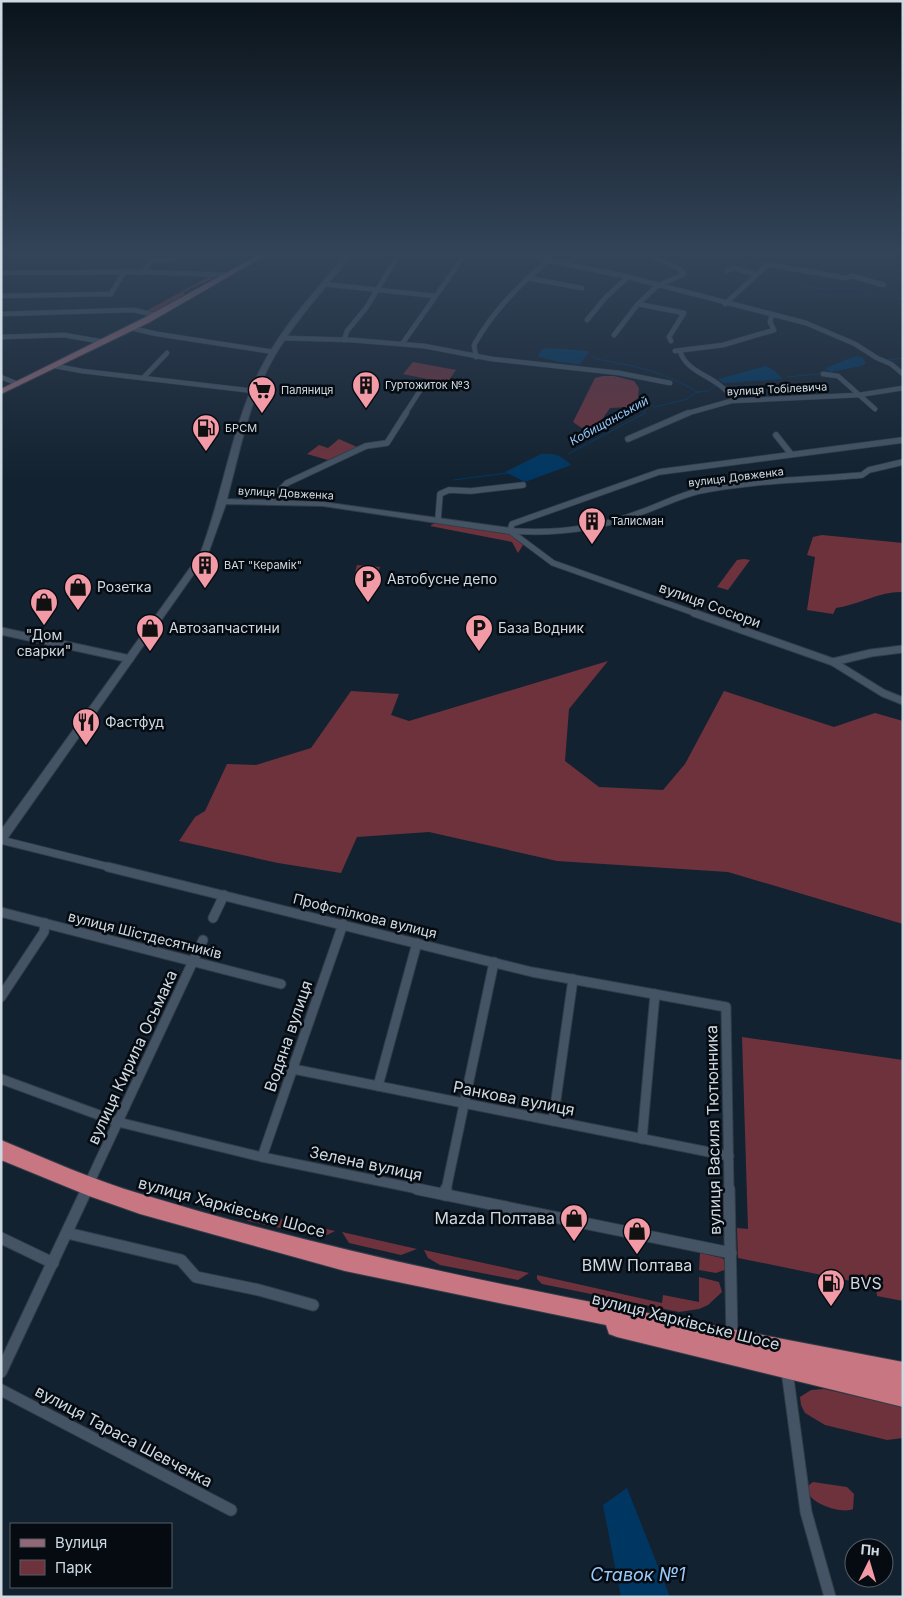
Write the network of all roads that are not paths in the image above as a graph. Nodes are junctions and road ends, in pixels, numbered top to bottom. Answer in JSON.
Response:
{"nodes":[{"id":1,"x":127,"y":331,"type":"edge"},
{"id":2,"x":143,"y":331,"type":"edge"},
{"id":3,"x":290,"y":331,"type":"edge"},
{"id":4,"x":347,"y":331,"type":"edge"},
{"id":5,"x":411,"y":331,"type":"edge"},
{"id":6,"x":481,"y":331,"type":"edge"},
{"id":7,"x":617,"y":331,"type":"edge"},
{"id":8,"x":673,"y":331,"type":"edge"},
{"id":9,"x":771,"y":331,"type":"edge"},
{"id":10,"x":826,"y":331,"type":"edge"},
{"id":11,"x":614,"y":335,"type":"dead end"},
{"id":12,"x":1,"y":337,"type":"edge"},
{"id":13,"x":284,"y":338,"type":"junction"},
{"id":14,"x":344,"y":340,"type":"junction"},
{"id":15,"x":670,"y":340,"type":"dead end"},
{"id":16,"x":104,"y":342,"type":"junction"},
{"id":17,"x":402,"y":344,"type":"junction"},
{"id":18,"x":274,"y":352,"type":"junction"},
{"id":19,"x":167,"y":353,"type":"dead end"},
{"id":20,"x":476,"y":357,"type":"junction"},
{"id":21,"x":55,"y":366,"type":"junction"},
{"id":22,"x":823,"y":374,"type":"dead end"},
{"id":23,"x":903,"y":374,"type":"edge"},
{"id":24,"x":1,"y":377,"type":"edge"},
{"id":25,"x":143,"y":378,"type":"junction"},
{"id":26,"x":670,"y":382,"type":"dead end"},
{"id":27,"x":18,"y":384,"type":"junction"},
{"id":28,"x":903,"y":388,"type":"edge"},
{"id":29,"x":421,"y":389,"type":"dead end"},
{"id":30,"x":254,"y":391,"type":"junction"},
{"id":31,"x":1,"y":392,"type":"edge"},
{"id":32,"x":859,"y":395,"type":"junction"},
{"id":33,"x":737,"y":400,"type":"junction"},
{"id":34,"x":874,"y":409,"type":"dead end"},
{"id":35,"x":776,"y":435,"type":"dead end"},
{"id":36,"x":628,"y":439,"type":"dead end"},
{"id":37,"x":903,"y":440,"type":"edge"},
{"id":38,"x":791,"y":454,"type":"junction"},
{"id":39,"x":903,"y":462,"type":"edge"},
{"id":40,"x":523,"y":485,"type":"dead end"},
{"id":41,"x":223,"y":501,"type":"junction"},
{"id":42,"x":269,"y":502,"type":"junction"},
{"id":43,"x":438,"y":520,"type":"junction"},
{"id":44,"x":510,"y":531,"type":"junction"},
{"id":45,"x":1,"y":631,"type":"edge"},
{"id":46,"x":903,"y":648,"type":"edge"},
{"id":47,"x":130,"y":659,"type":"junction"},
{"id":48,"x":833,"y":662,"type":"junction"},
{"id":49,"x":903,"y":701,"type":"edge"},
{"id":50,"x":1,"y":839,"type":"edge"},
{"id":51,"x":224,"y":895,"type":"junction"},
{"id":52,"x":1,"y":912,"type":"edge"},
{"id":53,"x":213,"y":918,"type":"dead end"},
{"id":54,"x":45,"y":923,"type":"junction"},
{"id":55,"x":343,"y":924,"type":"junction"},
{"id":56,"x":203,"y":940,"type":"dead end"},
{"id":57,"x":417,"y":943,"type":"junction"},
{"id":58,"x":192,"y":961,"type":"junction"},
{"id":59,"x":494,"y":962,"type":"junction"},
{"id":60,"x":573,"y":979,"type":"junction"},
{"id":61,"x":281,"y":984,"type":"dead end"},
{"id":62,"x":655,"y":994,"type":"junction"},
{"id":63,"x":1,"y":997,"type":"edge"},
{"id":64,"x":726,"y":1007,"type":"joint"},
{"id":65,"x":293,"y":1069,"type":"junction"},
{"id":66,"x":1,"y":1079,"type":"edge"},
{"id":67,"x":378,"y":1086,"type":"junction"},
{"id":68,"x":465,"y":1103,"type":"junction"},
{"id":69,"x":553,"y":1121,"type":"junction"},
{"id":70,"x":118,"y":1122,"type":"junction"},
{"id":71,"x":642,"y":1139,"type":"junction"},
{"id":72,"x":1,"y":1150,"type":"edge"},
{"id":73,"x":729,"y":1156,"type":"junction"},
{"id":74,"x":262,"y":1158,"type":"junction"},
{"id":75,"x":89,"y":1186,"type":"junction"},
{"id":76,"x":445,"y":1195,"type":"junction"},
{"id":77,"x":67,"y":1233,"type":"junction"},
{"id":78,"x":1,"y":1238,"type":"edge"},
{"id":79,"x":731,"y":1254,"type":"junction"},
{"id":80,"x":53,"y":1263,"type":"junction"},
{"id":81,"x":313,"y":1305,"type":"dead end"},
{"id":82,"x":733,"y":1347,"type":"junction"},
{"id":83,"x":787,"y":1369,"type":"junction"},
{"id":84,"x":1,"y":1372,"type":"edge"},
{"id":85,"x":903,"y":1373,"type":"edge"},
{"id":86,"x":1,"y":1390,"type":"edge"},
{"id":87,"x":903,"y":1396,"type":"edge"},
{"id":88,"x":231,"y":1510,"type":"dead end"},
{"id":89,"x":830,"y":1597,"type":"edge"}],
"edges":[{"from":1,"to":16,"type":"main road"},
{"from":2,"to":18,"type":"street"},
{"from":3,"to":13,"type":"main road"},
{"from":4,"to":14,"type":"street"},
{"from":5,"to":17,"type":"street"},
{"from":6,"to":20,"type":"street"},
{"from":7,"to":11,"type":"street"},
{"from":8,"to":15,"type":"street"},
{"from":9,"to":33,"type":"street"},
{"from":10,"to":23,"type":"street"},
{"from":12,"to":16,"type":"street"},
{"from":13,"to":14,"type":"street"},
{"from":13,"to":18,"type":"main road"},
{"from":14,"to":17,"type":"street"},
{"from":16,"to":21,"type":"main road"},
{"from":17,"to":20,"type":"street"},
{"from":18,"to":30,"type":"main road"},
{"from":19,"to":25,"type":"street"},
{"from":20,"to":26,"type":"street"},
{"from":21,"to":25,"type":"street"},
{"from":21,"to":27,"type":"main road"},
{"from":22,"to":32,"type":"street"},
{"from":24,"to":27,"type":"street"},
{"from":25,"to":30,"type":"street"},
{"from":27,"to":31,"type":"main road"},
{"from":28,"to":32,"type":"street","name":"вулиця Тобілевича"},
{"from":29,"to":42,"type":"street"},
{"from":30,"to":41,"type":"main road"},
{"from":32,"to":33,"type":"street","name":"вулиця Тобілевича"},
{"from":32,"to":34,"type":"street"},
{"from":33,"to":36,"type":"street","name":"вулиця Тобілевича"},
{"from":35,"to":38,"type":"street","name":"вулиця Довженка"},
{"from":37,"to":38,"type":"street","name":"вулиця Довженка"},
{"from":38,"to":44,"type":"street","name":"вулиця Довженка"},
{"from":39,"to":44,"type":"street","name":"вулиця Довженка"},
{"from":40,"to":43,"type":"street"},
{"from":41,"to":42,"type":"main road","name":"вулиця Довженка"},
{"from":41,"to":47,"type":"main road"},
{"from":42,"to":43,"type":"main road","name":"вулиця Довженка"},
{"from":43,"to":44,"type":"main road","name":"вулиця Довженка"},
{"from":44,"to":48,"type":"street","name":"вулиця Сосюри"},
{"from":45,"to":47,"type":"street"},
{"from":46,"to":48,"type":"street"},
{"from":47,"to":50,"type":"main road"},
{"from":48,"to":49,"type":"street","name":"вулиця Сосюри"},
{"from":50,"to":51,"type":"street","name":"Профспілкова вулиця"},
{"from":51,"to":53,"type":"street"},
{"from":51,"to":55,"type":"street","name":"Профспілкова вулиця"},
{"from":52,"to":54,"type":"street","name":"вулиця Шістдесятників"},
{"from":54,"to":58,"type":"street","name":"вулиця Шістдесятників"},
{"from":54,"to":63,"type":"street"},
{"from":55,"to":57,"type":"street","name":"Профспілкова вулиця"},
{"from":55,"to":65,"type":"street","name":"Водяна вулиця"},
{"from":56,"to":58,"type":"street","name":"вулиця Кирила Осьмака"},
{"from":57,"to":59,"type":"street","name":"Профспілкова вулиця"},
{"from":57,"to":67,"type":"street"},
{"from":58,"to":61,"type":"street","name":"вулиця Шістдесятників"},
{"from":58,"to":70,"type":"street","name":"вулиця Кирила Осьмака"},
{"from":59,"to":60,"type":"street","name":"Профспілкова вулиця"},
{"from":59,"to":68,"type":"street"},
{"from":60,"to":62,"type":"street","name":"Профспілкова вулиця"},
{"from":60,"to":69,"type":"street"},
{"from":62,"to":64,"type":"street","name":"Профспілкова вулиця"},
{"from":62,"to":71,"type":"street"},
{"from":64,"to":73,"type":"street","name":"вулиця Василя Тютюнника"},
{"from":65,"to":67,"type":"street","name":"Ранкова вулиця"},
{"from":65,"to":74,"type":"street","name":"Водяна вулиця"},
{"from":66,"to":70,"type":"street","name":"Зелена вулиця"},
{"from":67,"to":68,"type":"street","name":"Ранкова вулиця"},
{"from":68,"to":69,"type":"street","name":"Ранкова вулиця"},
{"from":68,"to":76,"type":"street"},
{"from":69,"to":71,"type":"street","name":"Ранкова вулиця"},
{"from":70,"to":74,"type":"street","name":"Зелена вулиця"},
{"from":70,"to":75,"type":"street","name":"вулиця Кирила Осьмака"},
{"from":71,"to":73,"type":"street","name":"Ранкова вулиця"},
{"from":72,"to":75,"type":"highway","name":"вулиця Харківське Шосе"},
{"from":73,"to":79,"type":"street","name":"вулиця Василя Тютюнника"},
{"from":74,"to":76,"type":"street","name":"Зелена вулиця"},
{"from":75,"to":77,"type":"street","name":"вулиця Кирила Осьмака"},
{"from":75,"to":82,"type":"highway","name":"вулиця Харківське Шосе"},
{"from":76,"to":79,"type":"street","name":"Зелена вулиця"},
{"from":77,"to":80,"type":"street","name":"вулиця Кирила Осьмака"},
{"from":77,"to":81,"type":"street"},
{"from":78,"to":80,"type":"street"},
{"from":79,"to":82,"type":"street","name":"вулиця Василя Тютюнника"},
{"from":80,"to":84,"type":"street","name":"вулиця Кирила Осьмака"},
{"from":82,"to":83,"type":"highway","name":"вулиця Харківське Шосе"},
{"from":82,"to":85,"type":"highway","name":"вулиця Харківське Шосе"},
{"from":83,"to":87,"type":"highway","name":"вулиця Харківське Шосе"},
{"from":83,"to":89,"type":"street"},
{"from":86,"to":88,"type":"street","name":"вулиця Тараса Шевченка"}]}
